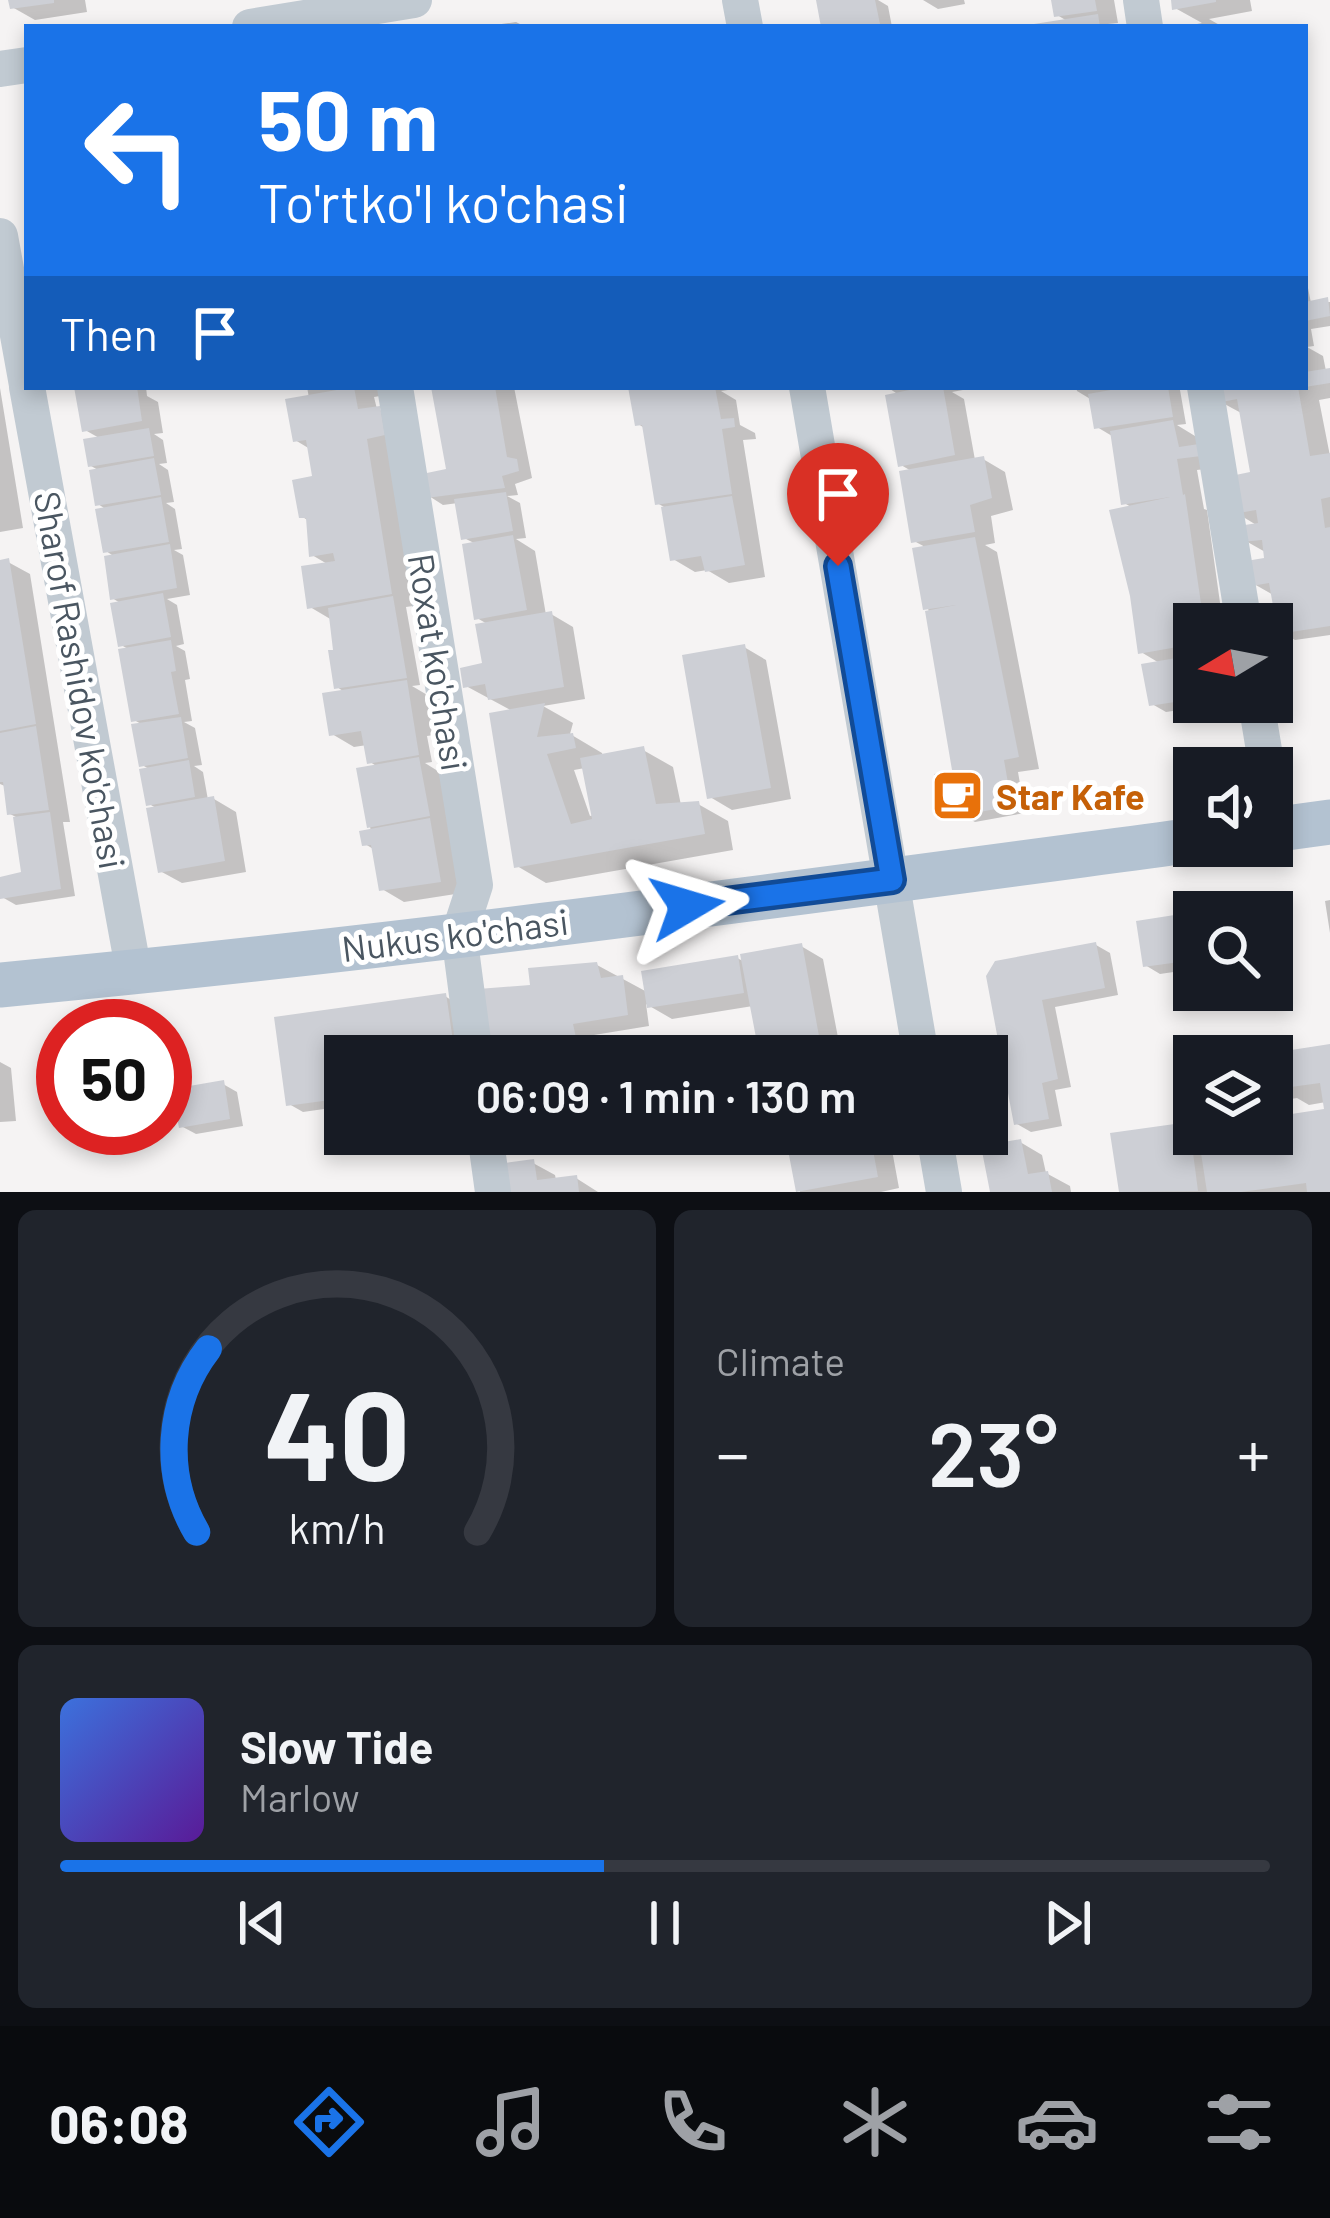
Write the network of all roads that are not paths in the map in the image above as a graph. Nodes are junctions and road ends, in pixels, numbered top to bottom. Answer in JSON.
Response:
{"nodes":[{"id":1,"x":414,"y":0,"type":"edge"},
{"id":2,"x":336,"y":13,"type":"edge"},
{"id":3,"x":268,"y":24,"type":"edge"},
{"id":4,"x":0,"y":236,"type":"edge"},
{"id":5,"x":24,"y":369,"type":"edge"},
{"id":6,"x":28,"y":390,"type":"edge"},
{"id":7,"x":395,"y":390,"type":"edge"},
{"id":8,"x":808,"y":390,"type":"edge"},
{"id":9,"x":1205,"y":390,"type":"edge"},
{"id":10,"x":1240,"y":603,"type":"edge"},
{"id":11,"x":1293,"y":820,"type":"edge"},
{"id":12,"x":1330,"y":822,"type":"edge"},
{"id":13,"x":1173,"y":843,"type":"edge"},
{"id":14,"x":892,"y":880,"type":"junction"},
{"id":15,"x":459,"y":934,"type":"junction"},
{"id":16,"x":134,"y":973,"type":"junction"},
{"id":17,"x":0,"y":985,"type":"edge"},
{"id":18,"x":472,"y":1035,"type":"edge"},
{"id":19,"x":918,"y":1035,"type":"edge"},
{"id":20,"x":488,"y":1155,"type":"edge"},
{"id":21,"x":938,"y":1155,"type":"edge"},
{"id":22,"x":493,"y":1192,"type":"edge"},
{"id":23,"x":944,"y":1192,"type":"edge"}],
"edges":[{"from":1,"to":2,"type":"street"},
{"from":2,"to":3,"type":"street"},
{"from":4,"to":5,"type":"street","name":"Sharof Rashidov ko'chasi"},
{"from":6,"to":16,"type":"street","name":"Sharof Rashidov ko'chasi"},
{"from":7,"to":15,"type":"street","name":"Roxat ko'chasi"},
{"from":8,"to":14,"type":"street"},
{"from":9,"to":10,"type":"street"},
{"from":11,"to":12,"type":"main road"},
{"from":13,"to":14,"type":"main road","name":"Nukus ko'chasi"},
{"from":14,"to":15,"type":"main road","name":"Nukus ko'chasi"},
{"from":14,"to":19,"type":"street"},
{"from":15,"to":16,"type":"main road","name":"Nukus ko'chasi"},
{"from":15,"to":18,"type":"street"},
{"from":16,"to":17,"type":"main road","name":"Nukus ko'chasi"},
{"from":20,"to":22,"type":"street"},
{"from":21,"to":23,"type":"street"}]}
